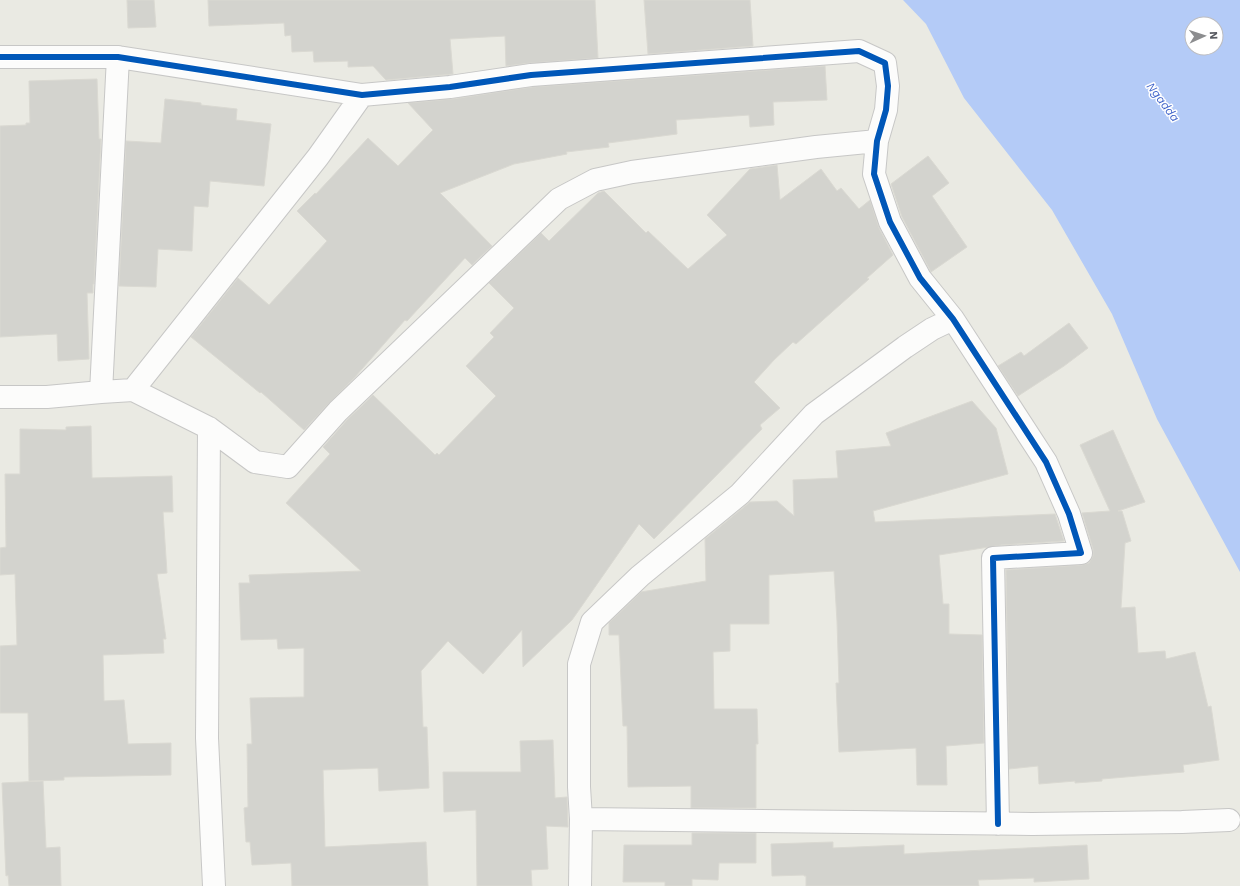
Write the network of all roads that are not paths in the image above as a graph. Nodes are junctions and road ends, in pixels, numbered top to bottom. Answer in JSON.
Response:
{"nodes":[{"id":1,"x":0,"y":57,"type":"edge"},
{"id":2,"x":118,"y":57,"type":"junction"},
{"id":3,"x":362,"y":95,"type":"junction"},
{"id":4,"x":877,"y":141,"type":"junction"},
{"id":5,"x":953,"y":319,"type":"junction"},
{"id":6,"x":133,"y":390,"type":"junction"},
{"id":7,"x":101,"y":392,"type":"junction"},
{"id":8,"x":0,"y":397,"type":"edge"},
{"id":9,"x":209,"y":428,"type":"junction"},
{"id":10,"x":581,"y":819,"type":"junction"},
{"id":11,"x":1229,"y":820,"type":"dead end"},
{"id":12,"x":998,"y":824,"type":"junction"},
{"id":13,"x":214,"y":886,"type":"edge"},
{"id":14,"x":580,"y":886,"type":"edge"}],
"edges":[{"from":1,"to":2,"type":"street"},
{"from":2,"to":3,"type":"street"},
{"from":2,"to":7,"type":"street"},
{"from":3,"to":4,"type":"street"},
{"from":3,"to":6,"type":"street"},
{"from":4,"to":5,"type":"street"},
{"from":4,"to":9,"type":"street"},
{"from":5,"to":10,"type":"street"},
{"from":5,"to":12,"type":"street"},
{"from":6,"to":7,"type":"street"},
{"from":6,"to":9,"type":"street"},
{"from":7,"to":8,"type":"street"},
{"from":9,"to":13,"type":"street"},
{"from":10,"to":12,"type":"street"},
{"from":10,"to":14,"type":"street"},
{"from":11,"to":12,"type":"street"}]}
